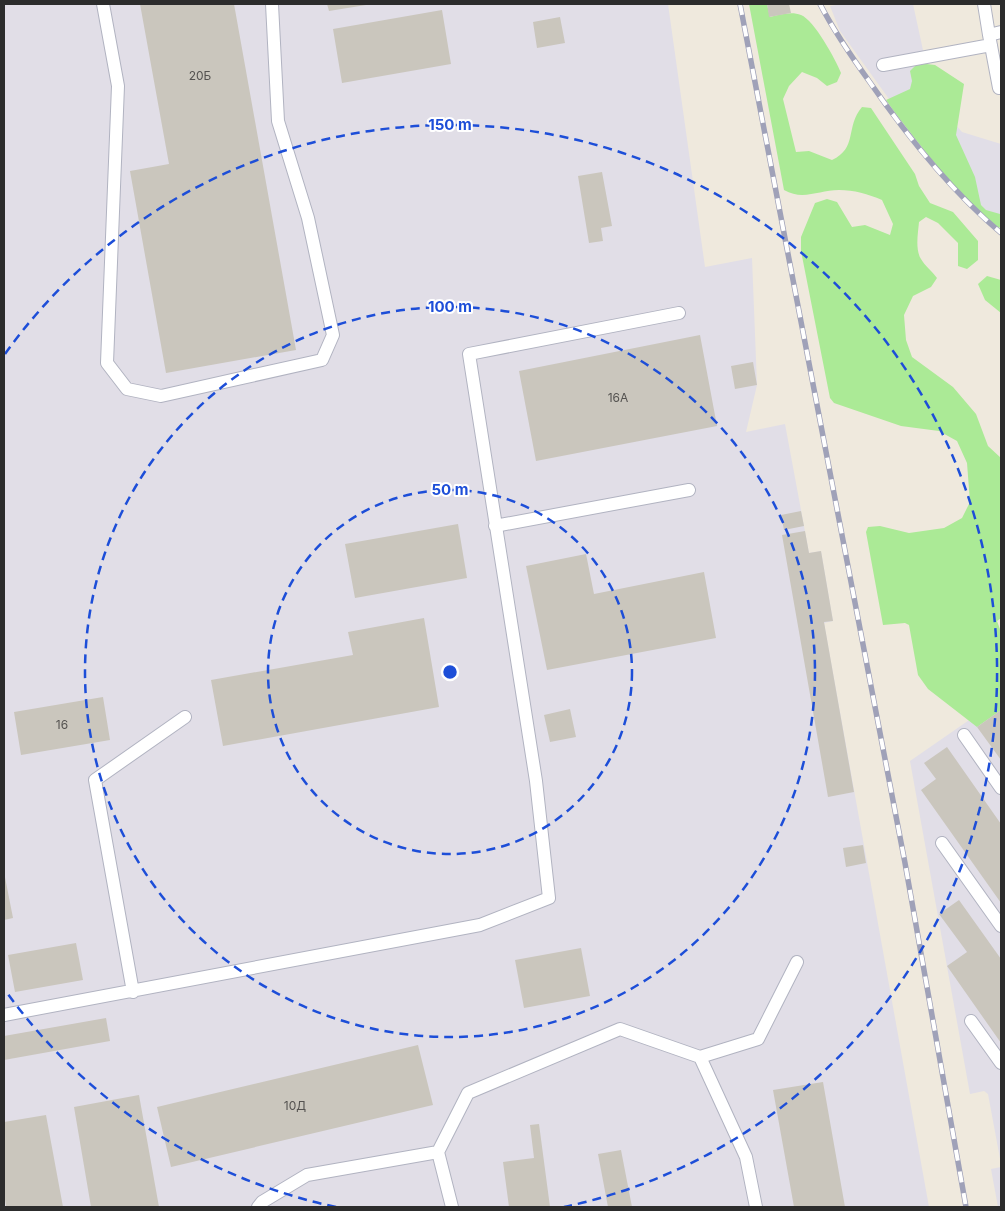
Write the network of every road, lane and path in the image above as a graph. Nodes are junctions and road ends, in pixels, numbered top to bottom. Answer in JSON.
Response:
{"nodes":[{"id":1,"x":103,"y":4,"type":"edge"},
{"id":2,"x":272,"y":4,"type":"edge"},
{"id":3,"x":984,"y":4,"type":"edge"},
{"id":4,"x":994,"y":37,"type":"edge"},
{"id":5,"x":883,"y":65,"type":"dead end"},
{"id":6,"x":999,"y":88,"type":"dead end"},
{"id":7,"x":679,"y":313,"type":"dead end"},
{"id":8,"x":690,"y":490,"type":"dead end"},
{"id":9,"x":494,"y":526,"type":"junction"},
{"id":10,"x":185,"y":717,"type":"dead end"},
{"id":11,"x":964,"y":735,"type":"dead end"},
{"id":12,"x":1001,"y":788,"type":"edge"},
{"id":13,"x":942,"y":843,"type":"dead end"},
{"id":14,"x":1001,"y":926,"type":"edge"},
{"id":15,"x":797,"y":962,"type":"dead end"},
{"id":16,"x":133,"y":992,"type":"junction"},
{"id":17,"x":4,"y":1015,"type":"edge"},
{"id":18,"x":971,"y":1021,"type":"dead end"},
{"id":19,"x":700,"y":1057,"type":"junction"},
{"id":20,"x":1001,"y":1063,"type":"edge"},
{"id":21,"x":438,"y":1152,"type":"junction"},
{"id":22,"x":258,"y":1207,"type":"edge"},
{"id":23,"x":452,"y":1207,"type":"edge"},
{"id":24,"x":756,"y":1207,"type":"edge"}],
"edges":[{"from":1,"to":2,"type":"lane"},
{"from":3,"to":4,"type":"lane"},
{"from":4,"to":5,"type":"lane"},
{"from":4,"to":6,"type":"lane"},
{"from":7,"to":9,"type":"lane"},
{"from":8,"to":9,"type":"lane"},
{"from":9,"to":16,"type":"lane"},
{"from":10,"to":16,"type":"lane"},
{"from":11,"to":12,"type":"lane"},
{"from":13,"to":14,"type":"lane"},
{"from":15,"to":19,"type":"lane"},
{"from":16,"to":17,"type":"lane"},
{"from":18,"to":20,"type":"lane"},
{"from":19,"to":21,"type":"lane"},
{"from":19,"to":24,"type":"lane"},
{"from":21,"to":22,"type":"lane"},
{"from":21,"to":23,"type":"lane"}]}
